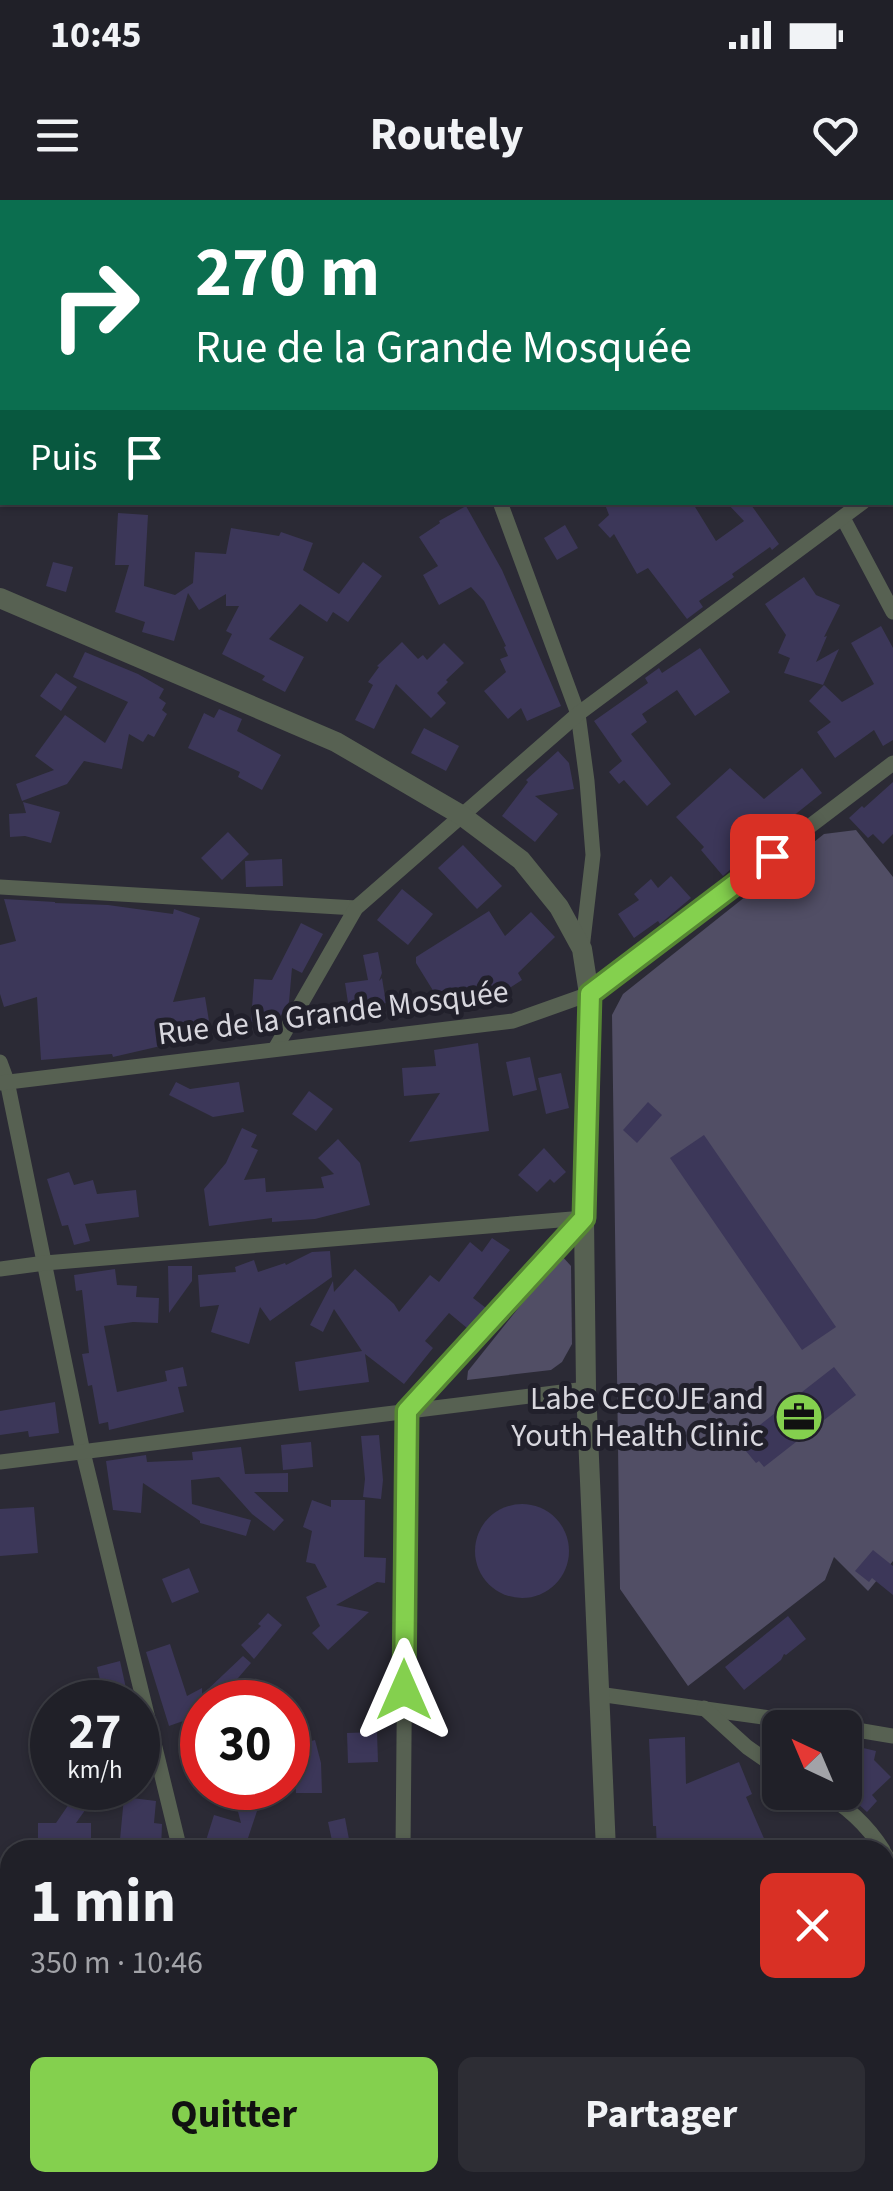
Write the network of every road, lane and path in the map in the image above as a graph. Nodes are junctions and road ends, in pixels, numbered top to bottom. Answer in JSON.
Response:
{"nodes":[{"id":1,"x":501,"y":505,"type":"edge"},
{"id":2,"x":859,"y":505,"type":"edge"},
{"id":3,"x":843,"y":518,"type":"junction"},
{"id":4,"x":0,"y":598,"type":"edge"},
{"id":5,"x":893,"y":612,"type":"edge"},
{"id":6,"x":578,"y":714,"type":"junction"},
{"id":7,"x":893,"y":763,"type":"edge"},
{"id":8,"x":461,"y":815,"type":"junction"},
{"id":9,"x":0,"y":887,"type":"edge"},
{"id":10,"x":356,"y":908,"type":"junction"},
{"id":11,"x":582,"y":949,"type":"junction"},
{"id":12,"x":590,"y":994,"type":"junction"},
{"id":13,"x":275,"y":1049,"type":"junction"},
{"id":14,"x":0,"y":1062,"type":"edge"},
{"id":15,"x":4,"y":1082,"type":"edge"},
{"id":16,"x":584,"y":1218,"type":"junction"},
{"id":17,"x":45,"y":1263,"type":"junction"},
{"id":18,"x":0,"y":1268,"type":"edge"},
{"id":19,"x":586,"y":1389,"type":"junction"},
{"id":20,"x":407,"y":1411,"type":"junction"},
{"id":21,"x":83,"y":1452,"type":"junction"},
{"id":22,"x":0,"y":1462,"type":"edge"},
{"id":23,"x":598,"y":1694,"type":"junction"},
{"id":24,"x":704,"y":1708,"type":"junction"},
{"id":25,"x":762,"y":1716,"type":"edge"},
{"id":26,"x":862,"y":1731,"type":"edge"},
{"id":27,"x":893,"y":1736,"type":"edge"},
{"id":28,"x":762,"y":1758,"type":"edge"},
{"id":29,"x":847,"y":1810,"type":"edge"},
{"id":30,"x":178,"y":1840,"type":"edge"},
{"id":31,"x":403,"y":1840,"type":"edge"},
{"id":32,"x":605,"y":1840,"type":"edge"},
{"id":33,"x":877,"y":1840,"type":"edge"}],
"edges":[{"from":1,"to":6,"type":"street"},
{"from":2,"to":3,"type":"street"},
{"from":3,"to":5,"type":"street"},
{"from":3,"to":6,"type":"street"},
{"from":4,"to":8,"type":"street"},
{"from":6,"to":8,"type":"street"},
{"from":6,"to":11,"type":"street"},
{"from":7,"to":12,"type":"street","name":"Rue de la Grande Mosquée"},
{"from":8,"to":10,"type":"street"},
{"from":8,"to":11,"type":"street"},
{"from":9,"to":10,"type":"street"},
{"from":10,"to":13,"type":"street"},
{"from":11,"to":12,"type":"street"},
{"from":12,"to":13,"type":"street","name":"Rue de la Grande Mosquée"},
{"from":12,"to":16,"type":"street"},
{"from":13,"to":15,"type":"street","name":"Rue de la Grande Mosquée"},
{"from":14,"to":15,"type":"street"},
{"from":15,"to":17,"type":"street"},
{"from":16,"to":17,"type":"street"},
{"from":16,"to":19,"type":"street"},
{"from":16,"to":20,"type":"street"},
{"from":17,"to":18,"type":"street"},
{"from":17,"to":21,"type":"street"},
{"from":19,"to":20,"type":"street"},
{"from":19,"to":23,"type":"street"},
{"from":20,"to":21,"type":"street"},
{"from":20,"to":31,"type":"street"},
{"from":21,"to":22,"type":"street"},
{"from":21,"to":30,"type":"street"},
{"from":23,"to":24,"type":"street"},
{"from":23,"to":32,"type":"street"},
{"from":24,"to":25,"type":"street"},
{"from":24,"to":28,"type":"street"},
{"from":26,"to":27,"type":"street"},
{"from":29,"to":33,"type":"street"}]}
